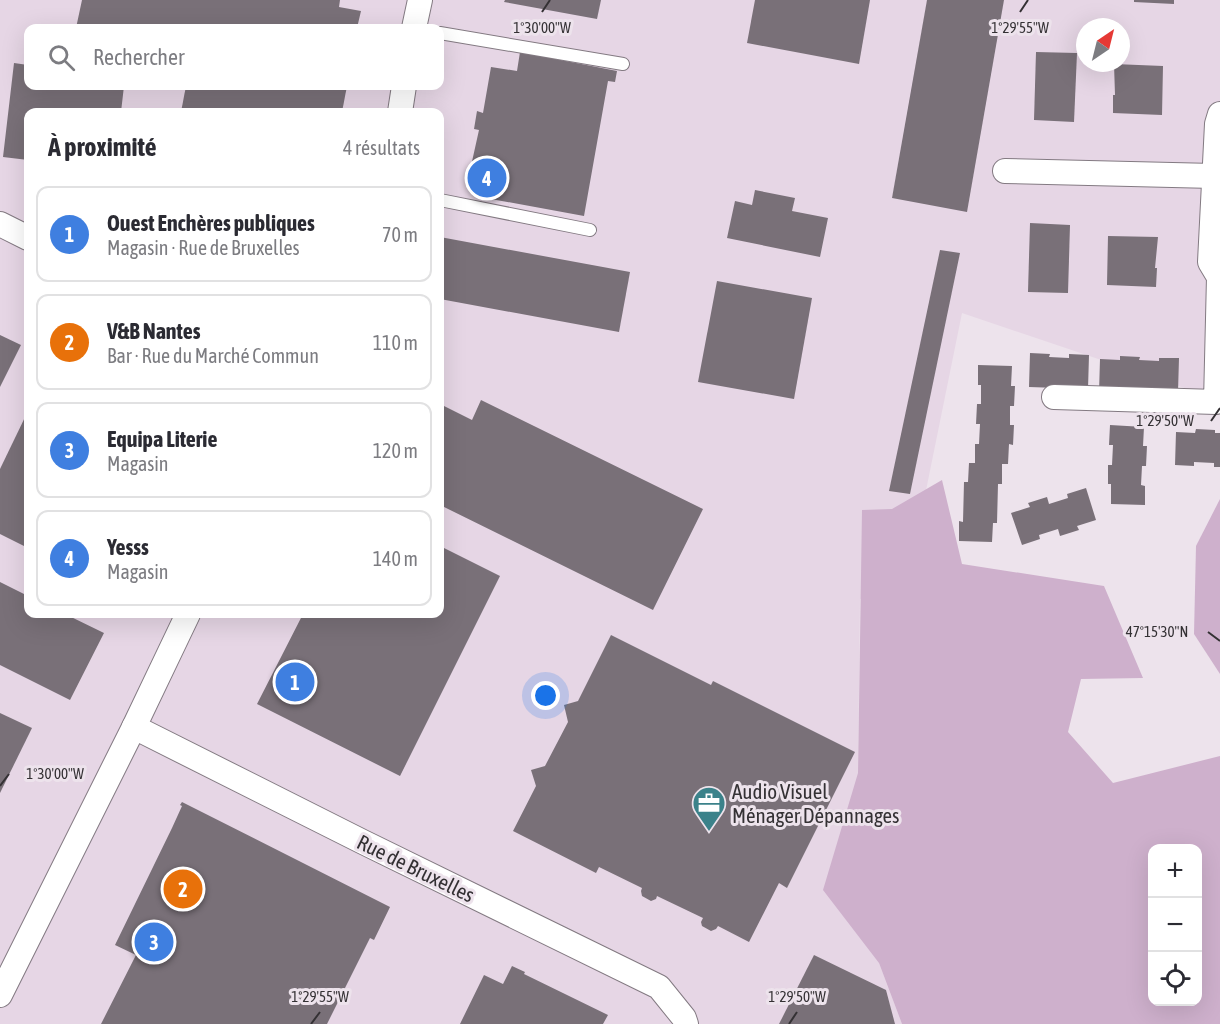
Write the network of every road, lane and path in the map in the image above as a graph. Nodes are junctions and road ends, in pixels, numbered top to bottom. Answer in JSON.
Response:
{"nodes":[{"id":1,"x":420,"y":0,"type":"edge"},
{"id":2,"x":416,"y":24,"type":"edge"},
{"id":3,"x":444,"y":34,"type":"edge"},
{"id":4,"x":623,"y":64,"type":"dead end"},
{"id":5,"x":403,"y":90,"type":"edge"},
{"id":6,"x":401,"y":108,"type":"edge"},
{"id":7,"x":1220,"y":114,"type":"edge"},
{"id":8,"x":1005,"y":171,"type":"dead end"},
{"id":9,"x":1214,"y":176,"type":"junction"},
{"id":10,"x":444,"y":201,"type":"edge"},
{"id":11,"x":0,"y":224,"type":"edge"},
{"id":12,"x":590,"y":230,"type":"dead end"},
{"id":13,"x":24,"y":236,"type":"edge"},
{"id":14,"x":1054,"y":397,"type":"dead end"},
{"id":15,"x":186,"y":618,"type":"edge"},
{"id":16,"x":134,"y":727,"type":"junction"},
{"id":17,"x":0,"y":995,"type":"edge"},
{"id":18,"x":686,"y":1024,"type":"edge"}],
"edges":[{"from":1,"to":2,"type":"street"},
{"from":3,"to":4,"type":"lane"},
{"from":5,"to":6,"type":"street"},
{"from":7,"to":9,"type":"street"},
{"from":8,"to":9,"type":"street"},
{"from":9,"to":14,"type":"street"},
{"from":10,"to":12,"type":"lane"},
{"from":11,"to":13,"type":"street"},
{"from":15,"to":16,"type":"street"},
{"from":16,"to":17,"type":"street"},
{"from":16,"to":18,"type":"street","name":"Rue de Bruxelles"}]}
